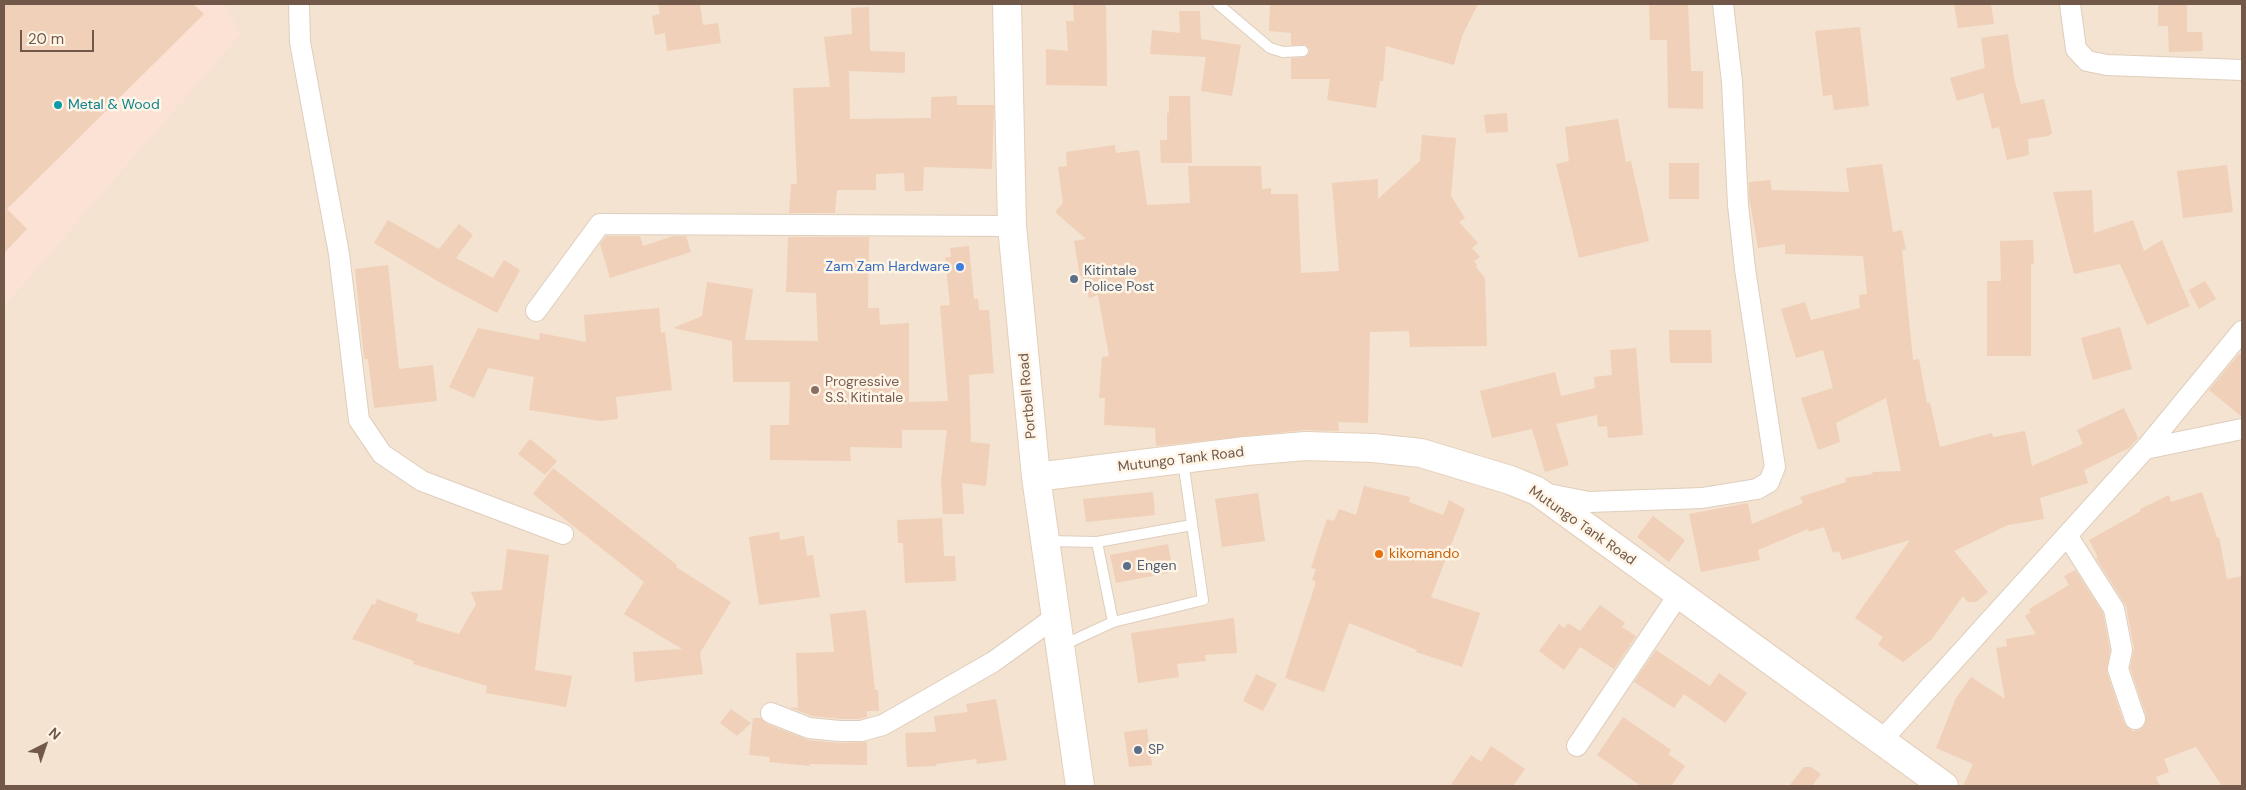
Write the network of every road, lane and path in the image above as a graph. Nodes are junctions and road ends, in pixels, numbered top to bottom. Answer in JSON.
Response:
{"nodes":[{"id":1,"x":299,"y":4,"type":"edge"},
{"id":2,"x":1007,"y":4,"type":"edge"},
{"id":3,"x":1218,"y":4,"type":"edge"},
{"id":4,"x":1723,"y":4,"type":"edge"},
{"id":5,"x":2070,"y":4,"type":"edge"},
{"id":6,"x":1303,"y":51,"type":"dead end"},
{"id":7,"x":2242,"y":70,"type":"edge"},
{"id":8,"x":1012,"y":226,"type":"junction"},
{"id":9,"x":536,"y":311,"type":"dead end"},
{"id":10,"x":2242,"y":331,"type":"edge"},
{"id":11,"x":2242,"y":429,"type":"edge"},
{"id":12,"x":2145,"y":449,"type":"junction"},
{"id":13,"x":1182,"y":460,"type":"junction"},
{"id":14,"x":1036,"y":477,"type":"junction"},
{"id":15,"x":1537,"y":492,"type":"junction"},
{"id":16,"x":1192,"y":524,"type":"junction"},
{"id":17,"x":563,"y":534,"type":"dead end"},
{"id":18,"x":2067,"y":535,"type":"junction"},
{"id":19,"x":1044,"y":540,"type":"junction"},
{"id":20,"x":1097,"y":542,"type":"junction"},
{"id":21,"x":1679,"y":594,"type":"junction"},
{"id":22,"x":1054,"y":618,"type":"junction"},
{"id":23,"x":1113,"y":622,"type":"junction"},
{"id":24,"x":1059,"y":647,"type":"junction"},
{"id":25,"x":771,"y":713,"type":"dead end"},
{"id":26,"x":2135,"y":719,"type":"dead end"},
{"id":27,"x":1882,"y":740,"type":"junction"},
{"id":28,"x":1577,"y":746,"type":"dead end"},
{"id":29,"x":1080,"y":786,"type":"edge"},
{"id":30,"x":1944,"y":786,"type":"edge"}],
"edges":[{"from":1,"to":17,"type":"street"},
{"from":2,"to":8,"type":"street","name":"Portbell Road"},
{"from":3,"to":6,"type":"lane"},
{"from":4,"to":15,"type":"street"},
{"from":5,"to":7,"type":"street"},
{"from":8,"to":9,"type":"street"},
{"from":8,"to":14,"type":"street","name":"Portbell Road"},
{"from":10,"to":12,"type":"street"},
{"from":11,"to":12,"type":"street"},
{"from":12,"to":18,"type":"street"},
{"from":13,"to":14,"type":"street","name":"Mutungo Tank Road"},
{"from":13,"to":15,"type":"street","name":"Mutungo Tank Road"},
{"from":13,"to":16,"type":"lane"},
{"from":14,"to":19,"type":"street","name":"Portbell Road"},
{"from":15,"to":21,"type":"street","name":"Mutungo Tank Road"},
{"from":16,"to":20,"type":"lane"},
{"from":16,"to":23,"type":"lane"},
{"from":18,"to":26,"type":"street"},
{"from":18,"to":27,"type":"street"},
{"from":19,"to":20,"type":"lane"},
{"from":19,"to":22,"type":"street","name":"Portbell Road"},
{"from":20,"to":23,"type":"lane"},
{"from":21,"to":27,"type":"street","name":"Mutungo Tank Road"},
{"from":21,"to":28,"type":"street"},
{"from":22,"to":24,"type":"street","name":"Portbell Road"},
{"from":22,"to":25,"type":"street"},
{"from":23,"to":24,"type":"lane"},
{"from":24,"to":29,"type":"street","name":"Portbell Road"},
{"from":27,"to":30,"type":"street","name":"Mutungo Tank Road"}]}
